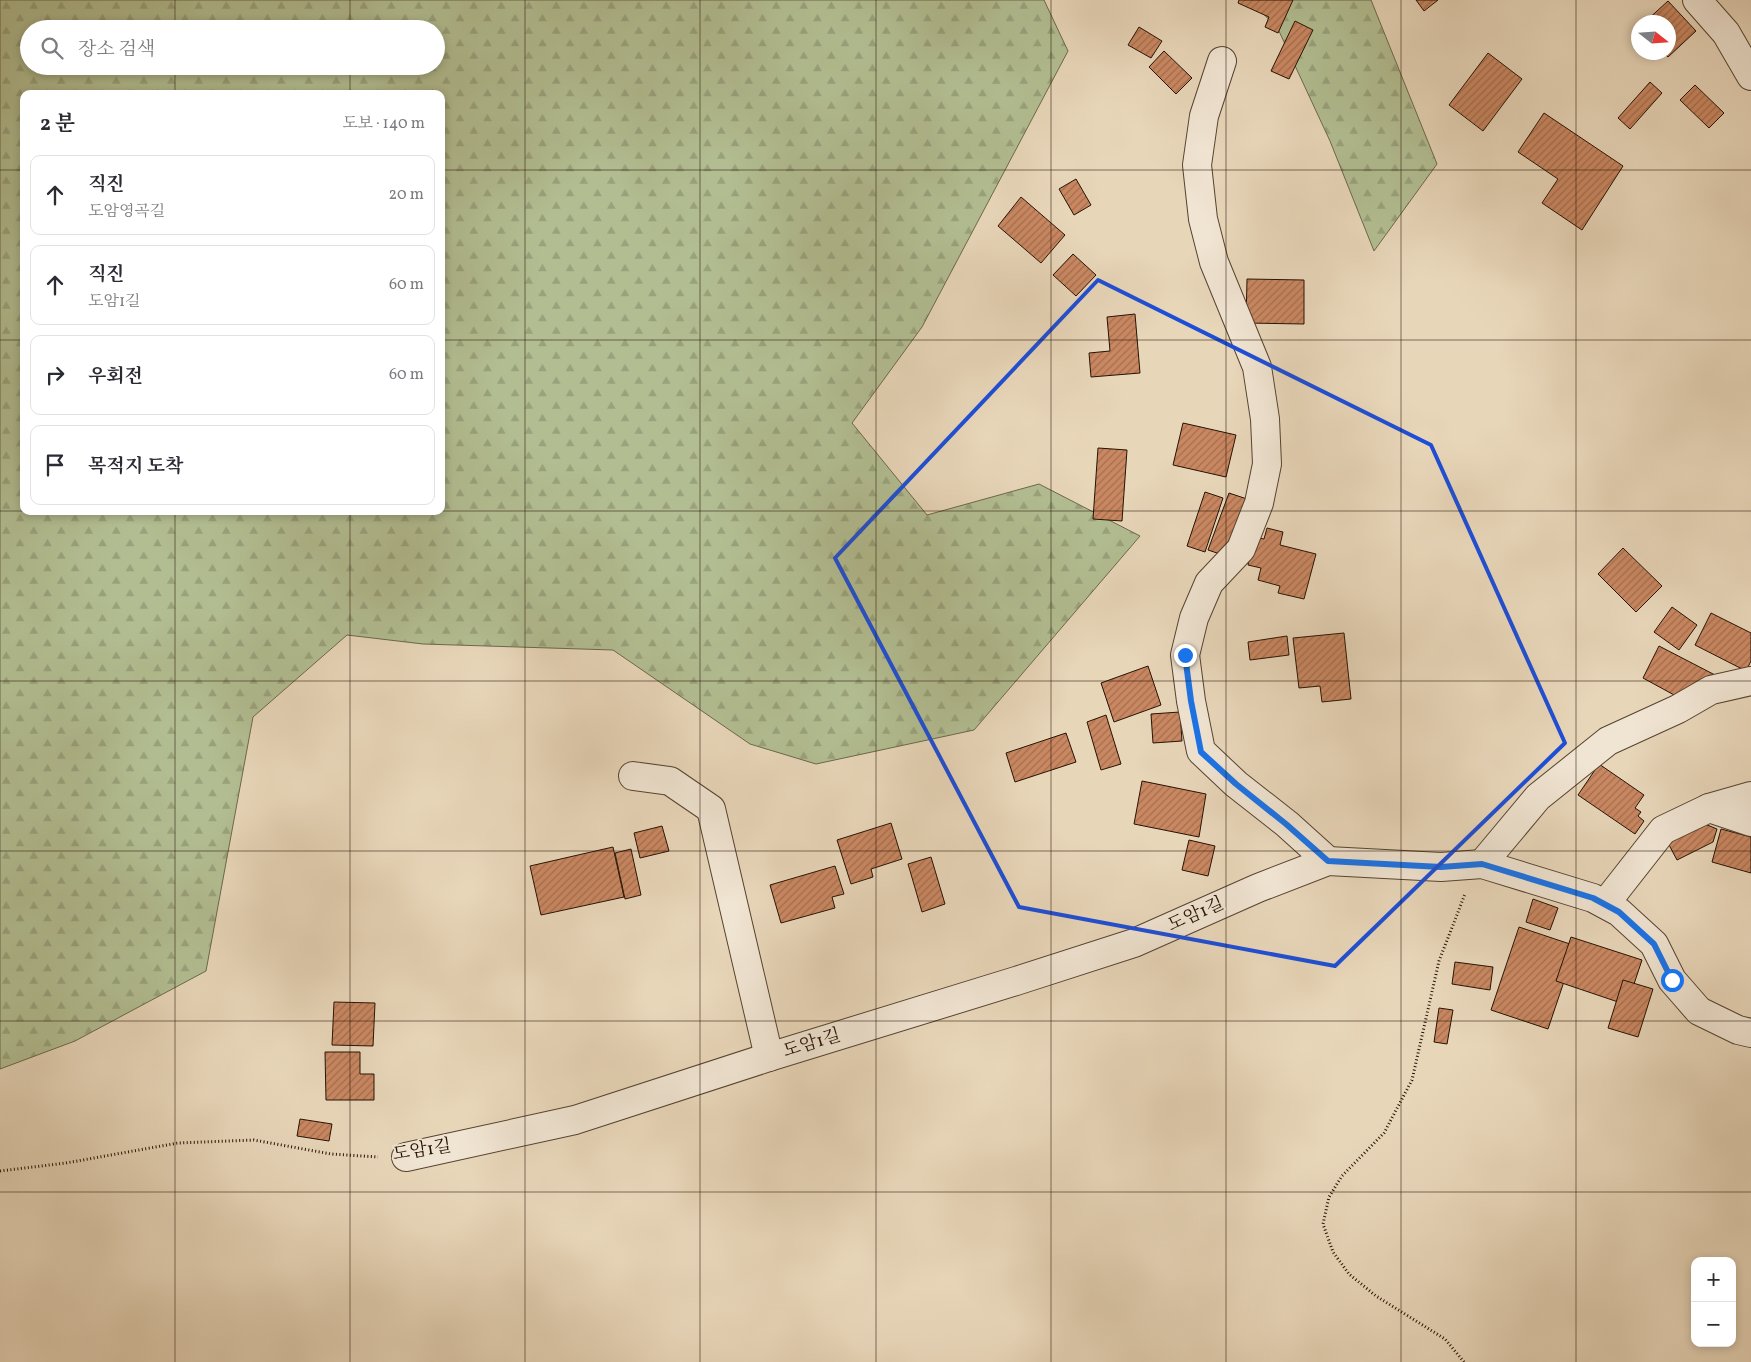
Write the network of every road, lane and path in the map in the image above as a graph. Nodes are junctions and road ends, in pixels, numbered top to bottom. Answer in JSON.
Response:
{"nodes":[{"id":1,"x":1698,"y":0,"type":"edge"},
{"id":2,"x":1222,"y":61,"type":"dead end"},
{"id":3,"x":1751,"y":76,"type":"edge"},
{"id":4,"x":1751,"y":681,"type":"edge"},
{"id":5,"x":633,"y":776,"type":"dead end"},
{"id":6,"x":1751,"y":796,"type":"edge"},
{"id":7,"x":1709,"y":808,"type":"junction"},
{"id":8,"x":1751,"y":822,"type":"edge"},
{"id":9,"x":1328,"y":861,"type":"junction"},
{"id":10,"x":1482,"y":864,"type":"junction"},
{"id":11,"x":1604,"y":904,"type":"junction"},
{"id":12,"x":1751,"y":1033,"type":"edge"},
{"id":13,"x":769,"y":1057,"type":"junction"},
{"id":14,"x":406,"y":1157,"type":"joint"},
{"id":15,"x":0,"y":1171,"type":"edge"},
{"id":16,"x":1464,"y":1362,"type":"edge"}],
"edges":[{"from":1,"to":3,"type":"street"},
{"from":2,"to":9,"type":"street"},
{"from":4,"to":10,"type":"street"},
{"from":5,"to":13,"type":"street"},
{"from":6,"to":7,"type":"street"},
{"from":7,"to":8,"type":"street"},
{"from":7,"to":11,"type":"street"},
{"from":9,"to":10,"type":"street","name":"도암1길"},
{"from":9,"to":13,"type":"street","name":"도암1길"},
{"from":10,"to":11,"type":"street","name":"도암1길"},
{"from":10,"to":16,"type":"path"},
{"from":11,"to":12,"type":"street","name":"도암1길"},
{"from":13,"to":14,"type":"street","name":"도암1길"},
{"from":14,"to":15,"type":"path","name":"도암1길"}]}
